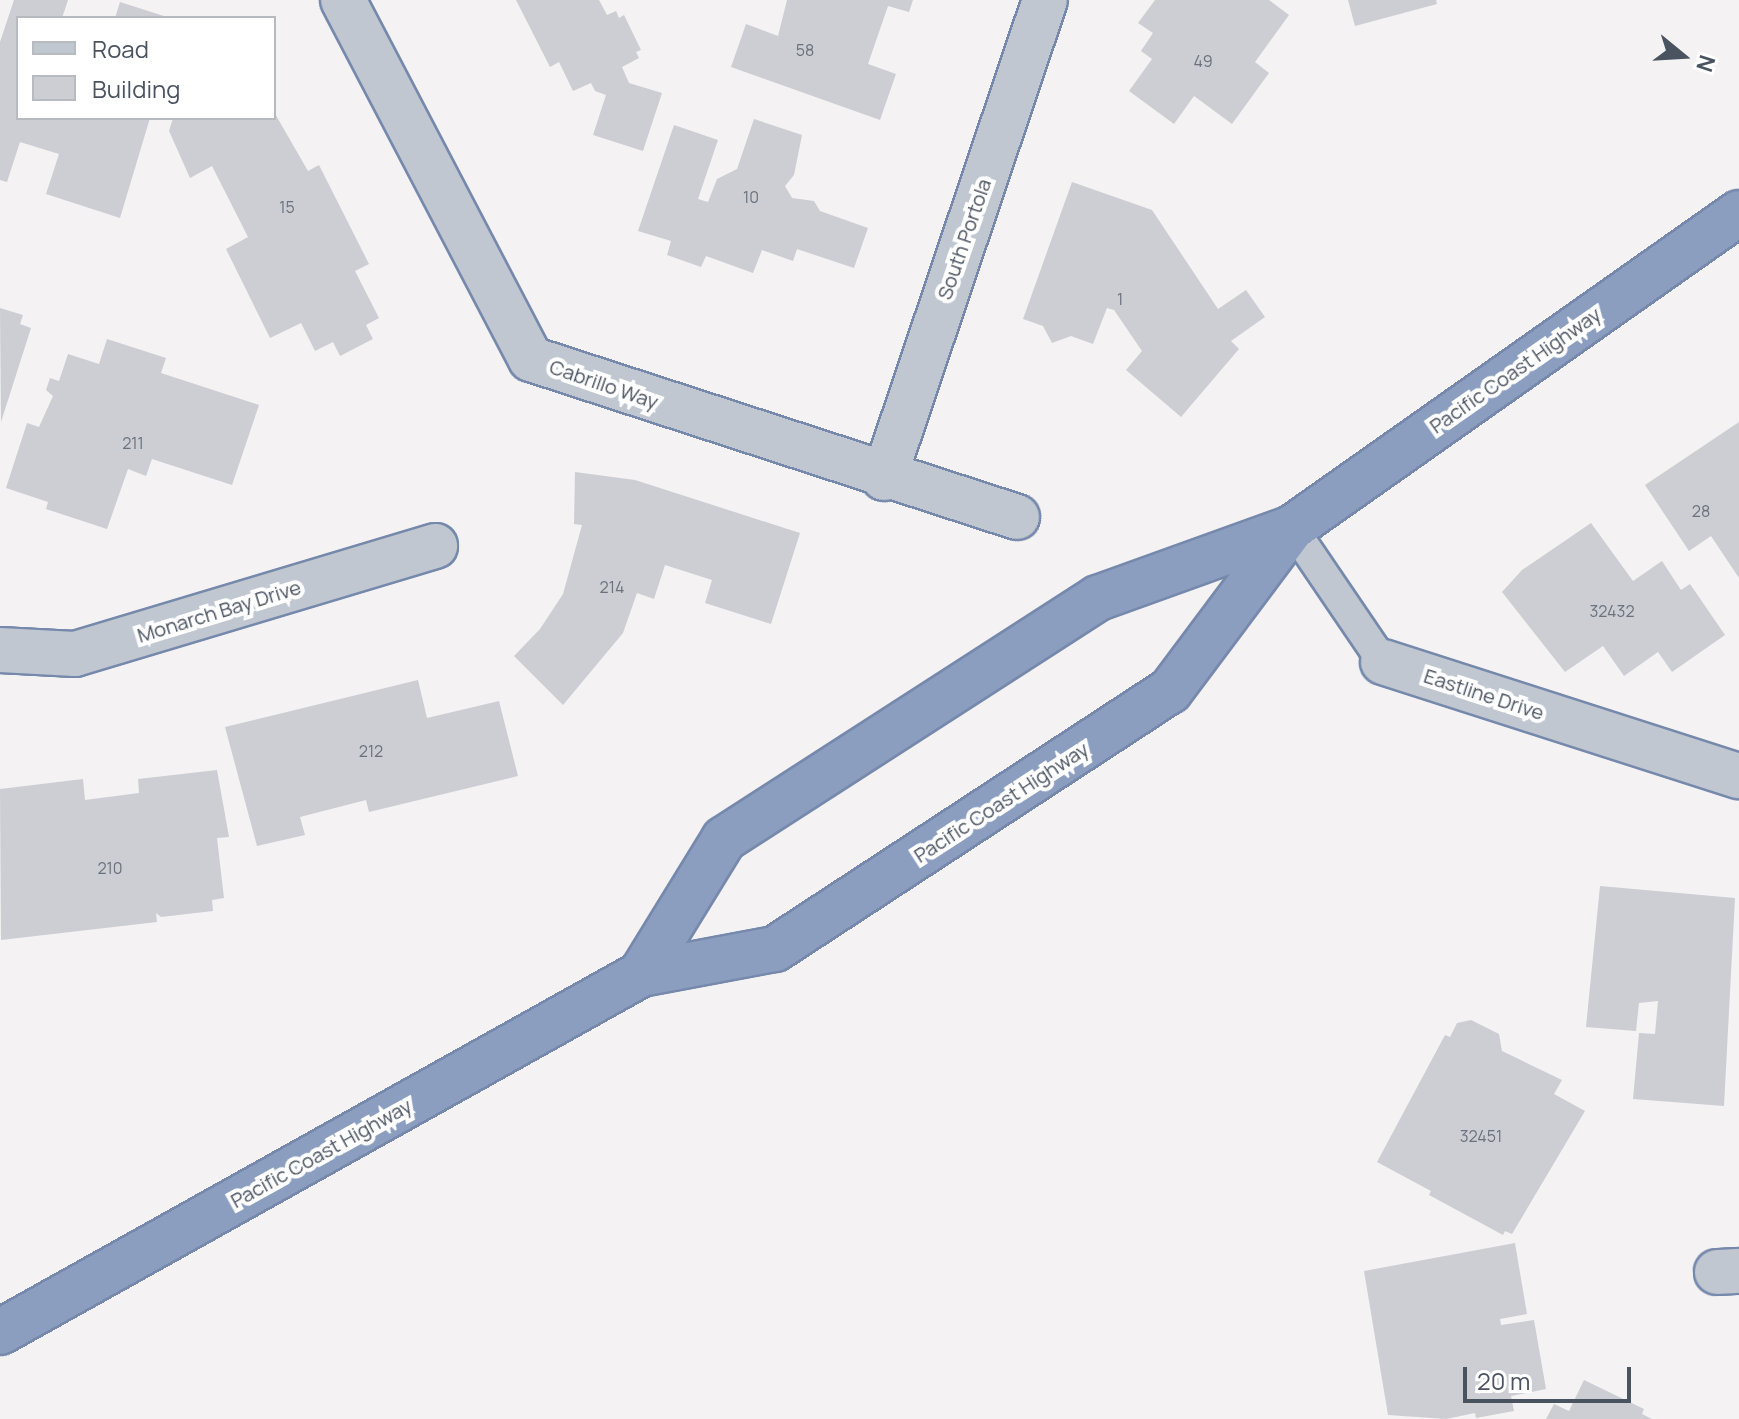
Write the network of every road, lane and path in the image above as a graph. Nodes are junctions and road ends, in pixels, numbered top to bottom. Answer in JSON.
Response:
{"nodes":[{"id":1,"x":343,"y":0,"type":"edge"},
{"id":2,"x":1045,"y":0,"type":"edge"},
{"id":3,"x":1739,"y":213,"type":"edge"},
{"id":4,"x":884,"y":478,"type":"junction"},
{"id":5,"x":1017,"y":517,"type":"dead end"},
{"id":6,"x":1292,"y":528,"type":"junction"},
{"id":7,"x":435,"y":546,"type":"dead end"},
{"id":8,"x":0,"y":650,"type":"edge"},
{"id":9,"x":1383,"y":662,"type":"joint"},
{"id":10,"x":1739,"y":776,"type":"edge"},
{"id":11,"x":641,"y":974,"type":"junction"},
{"id":12,"x":0,"y":1332,"type":"edge"}],
"edges":[{"from":1,"to":4,"type":"street","name":"Cabrillo Way"},
{"from":2,"to":4,"type":"street","name":"South Portola"},
{"from":3,"to":6,"type":"highway","name":"Pacific Coast Highway"},
{"from":4,"to":5,"type":"street","name":"Cabrillo Way"},
{"from":6,"to":9,"type":"lane","name":"Eastline Drive"},
{"from":6,"to":11,"type":"highway","name":"Pacific Coast Highway"},
{"from":6,"to":11,"type":"highway","name":"Pacific Coast Highway"},
{"from":7,"to":8,"type":"street","name":"Monarch Bay Drive"},
{"from":9,"to":10,"type":"street","name":"Eastline Drive"},
{"from":11,"to":12,"type":"highway","name":"Pacific Coast Highway"}]}
